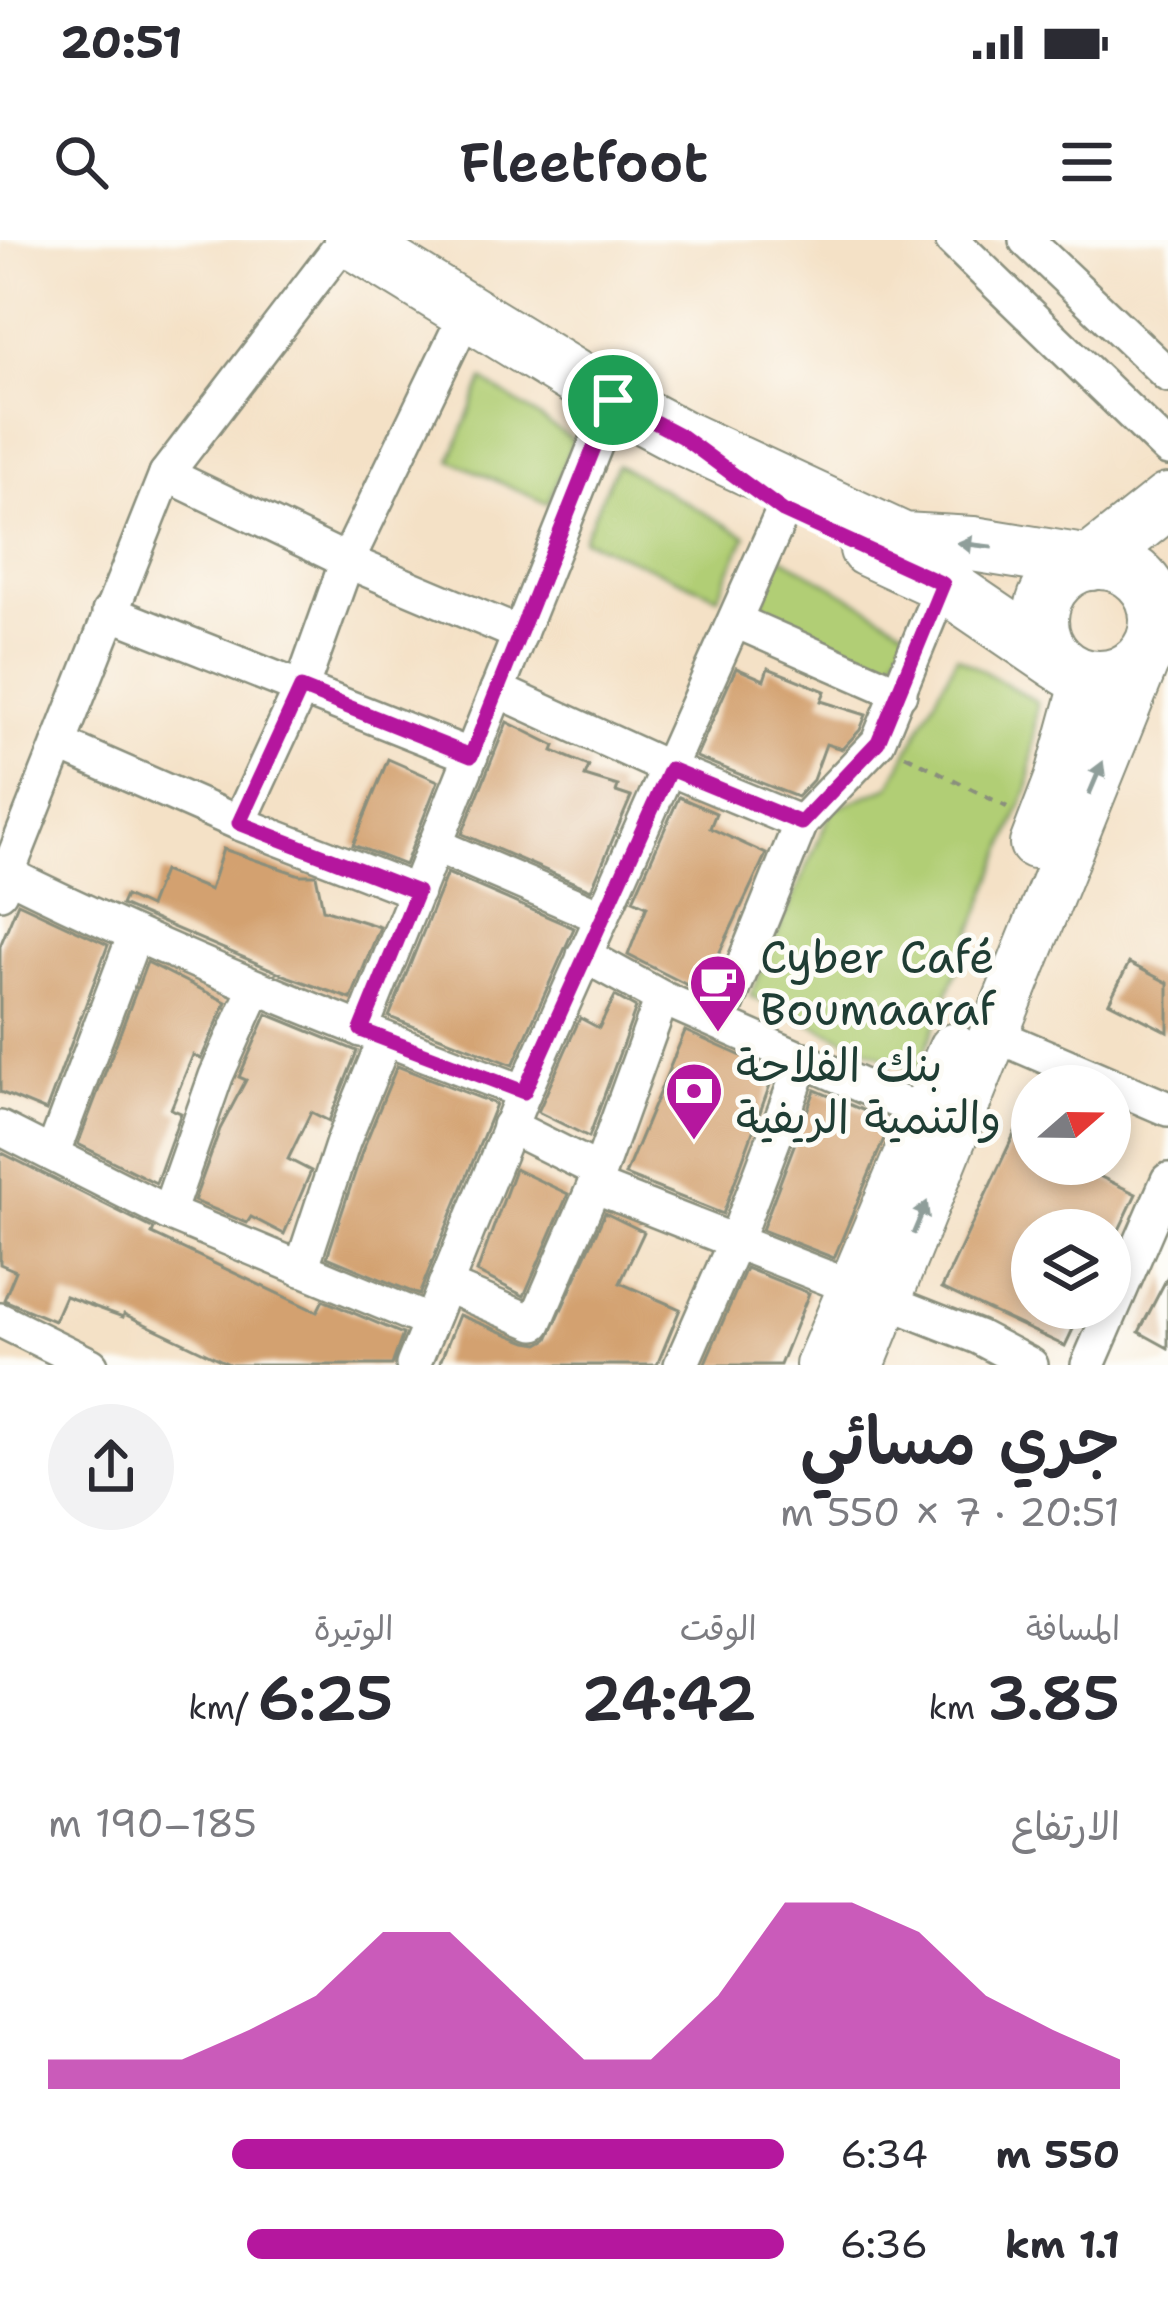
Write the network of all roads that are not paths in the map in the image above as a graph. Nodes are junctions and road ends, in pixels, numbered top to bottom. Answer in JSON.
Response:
{"nodes":[{"id":1,"x":348,"y":240,"type":"edge"},
{"id":2,"x":952,"y":240,"type":"edge"},
{"id":3,"x":1026,"y":240,"type":"edge"},
{"id":4,"x":467,"y":310,"type":"junction"},
{"id":5,"x":1168,"y":375,"type":"edge"},
{"id":6,"x":613,"y":400,"type":"junction"},
{"id":7,"x":681,"y":436,"type":"junction"},
{"id":8,"x":1168,"y":448,"type":"edge"},
{"id":9,"x":166,"y":474,"type":"junction"},
{"id":10,"x":1168,"y":501,"type":"edge"},
{"id":11,"x":783,"y":511,"type":"junction"},
{"id":12,"x":347,"y":561,"type":"junction"},
{"id":13,"x":1090,"y":563,"type":"junction"},
{"id":14,"x":943,"y":584,"type":"junction"},
{"id":15,"x":109,"y":612,"type":"junction"},
{"id":16,"x":736,"y":621,"type":"junction"},
{"id":17,"x":520,"y":634,"type":"junction"},
{"id":18,"x":1159,"y":638,"type":"edge"},
{"id":19,"x":1073,"y":670,"type":"junction"},
{"id":20,"x":301,"y":688,"type":"junction"},
{"id":21,"x":497,"y":690,"type":"junction"},
{"id":22,"x":900,"y":694,"type":"junction"},
{"id":23,"x":59,"y":744,"type":"junction"},
{"id":24,"x":471,"y":756,"type":"junction"},
{"id":25,"x":670,"y":769,"type":"junction"},
{"id":26,"x":11,"y":822,"type":"edge"},
{"id":27,"x":239,"y":823,"type":"junction"},
{"id":28,"x":801,"y":823,"type":"junction"},
{"id":29,"x":436,"y":846,"type":"junction"},
{"id":30,"x":4,"y":884,"type":"edge"},
{"id":31,"x":417,"y":892,"type":"junction"},
{"id":32,"x":602,"y":917,"type":"junction"},
{"id":33,"x":134,"y":937,"type":"junction"},
{"id":34,"x":584,"y":955,"type":"junction"},
{"id":35,"x":255,"y":989,"type":"junction"},
{"id":36,"x":662,"y":998,"type":"junction"},
{"id":37,"x":720,"y":1022,"type":"junction"},
{"id":38,"x":993,"y":1034,"type":"junction"},
{"id":39,"x":373,"y":1035,"type":"junction"},
{"id":40,"x":804,"y":1059,"type":"junction"},
{"id":41,"x":524,"y":1092,"type":"junction"},
{"id":42,"x":1168,"y":1109,"type":"edge"},
{"id":43,"x":941,"y":1121,"type":"junction"},
{"id":44,"x":509,"y":1126,"type":"junction"},
{"id":45,"x":0,"y":1128,"type":"edge"},
{"id":46,"x":53,"y":1152,"type":"junction"},
{"id":47,"x":597,"y":1179,"type":"junction"},
{"id":48,"x":1168,"y":1180,"type":"edge"},
{"id":49,"x":167,"y":1213,"type":"junction"},
{"id":50,"x":734,"y":1241,"type":"junction"},
{"id":51,"x":301,"y":1268,"type":"junction"},
{"id":52,"x":445,"y":1285,"type":"junction"},
{"id":53,"x":869,"y":1293,"type":"junction"},
{"id":54,"x":0,"y":1320,"type":"edge"},
{"id":55,"x":430,"y":1322,"type":"junction"},
{"id":56,"x":91,"y":1365,"type":"edge"},
{"id":57,"x":413,"y":1365,"type":"edge"},
{"id":58,"x":681,"y":1365,"type":"edge"},
{"id":59,"x":820,"y":1365,"type":"edge"},
{"id":60,"x":860,"y":1365,"type":"edge"},
{"id":61,"x":1031,"y":1365,"type":"edge"},
{"id":62,"x":1088,"y":1365,"type":"edge"}],
"edges":[{"from":1,"to":4,"type":"main road"},
{"from":1,"to":9,"type":"street"},
{"from":2,"to":8,"type":"street"},
{"from":3,"to":5,"type":"street"},
{"from":4,"to":6,"type":"main road"},
{"from":4,"to":12,"type":"street"},
{"from":6,"to":7,"type":"main road"},
{"from":6,"to":17,"type":"street"},
{"from":7,"to":11,"type":"main road"},
{"from":13,"to":7,"type":"main road","one_way":true},
{"from":9,"to":12,"type":"street"},
{"from":9,"to":15,"type":"street"},
{"from":10,"to":13,"type":"main road"},
{"from":11,"to":14,"type":"main road"},
{"from":11,"to":16,"type":"street"},
{"from":12,"to":17,"type":"street"},
{"from":12,"to":20,"type":"street"},
{"from":13,"to":18,"type":"main road"},
{"from":13,"to":19,"type":"main road"},
{"from":14,"to":19,"type":"main road"},
{"from":14,"to":22,"type":"street"},
{"from":15,"to":20,"type":"street"},
{"from":15,"to":23,"type":"street"},
{"from":16,"to":22,"type":"street"},
{"from":16,"to":25,"type":"street"},
{"from":17,"to":21,"type":"street"},
{"from":18,"to":19,"type":"main road"},
{"from":38,"to":18,"type":"main road","one_way":true},
{"from":19,"to":43,"type":"main road"},
{"from":20,"to":24,"type":"street"},
{"from":20,"to":27,"type":"street"},
{"from":21,"to":24,"type":"street"},
{"from":21,"to":25,"type":"street"},
{"from":22,"to":28,"type":"street"},
{"from":23,"to":26,"type":"street"},
{"from":23,"to":27,"type":"street"},
{"from":24,"to":29,"type":"street"},
{"from":25,"to":28,"type":"street"},
{"from":25,"to":32,"type":"street"},
{"from":26,"to":30,"type":"street"},
{"from":27,"to":31,"type":"street"},
{"from":28,"to":37,"type":"street"},
{"from":29,"to":31,"type":"street"},
{"from":29,"to":32,"type":"street"},
{"from":30,"to":33,"type":"street"},
{"from":31,"to":39,"type":"street"},
{"from":32,"to":34,"type":"street"},
{"from":33,"to":35,"type":"street"},
{"from":33,"to":46,"type":"street"},
{"from":34,"to":36,"type":"street"},
{"from":34,"to":41,"type":"street"},
{"from":35,"to":39,"type":"street"},
{"from":35,"to":49,"type":"street"},
{"from":36,"to":37,"type":"street"},
{"from":36,"to":47,"type":"street"},
{"from":37,"to":40,"type":"street"},
{"from":38,"to":42,"type":"street"},
{"from":38,"to":43,"type":"main road"},
{"from":39,"to":41,"type":"street"},
{"from":39,"to":51,"type":"street"},
{"from":40,"to":43,"type":"street"},
{"from":40,"to":50,"type":"street"},
{"from":41,"to":44,"type":"street"},
{"from":43,"to":53,"type":"main road"},
{"from":44,"to":47,"type":"street"},
{"from":44,"to":52,"type":"street"},
{"from":45,"to":46,"type":"street"},
{"from":46,"to":49,"type":"street"},
{"from":47,"to":50,"type":"street"},
{"from":47,"to":52,"type":"street"},
{"from":48,"to":62,"type":"street"},
{"from":49,"to":51,"type":"street"},
{"from":50,"to":53,"type":"street"},
{"from":50,"to":58,"type":"street"},
{"from":51,"to":55,"type":"street"},
{"from":52,"to":55,"type":"street"},
{"from":53,"to":59,"type":"main road"},
{"from":53,"to":60,"type":"main road"},
{"from":53,"to":61,"type":"street"},
{"from":54,"to":56,"type":"street"},
{"from":55,"to":57,"type":"street"}]}
